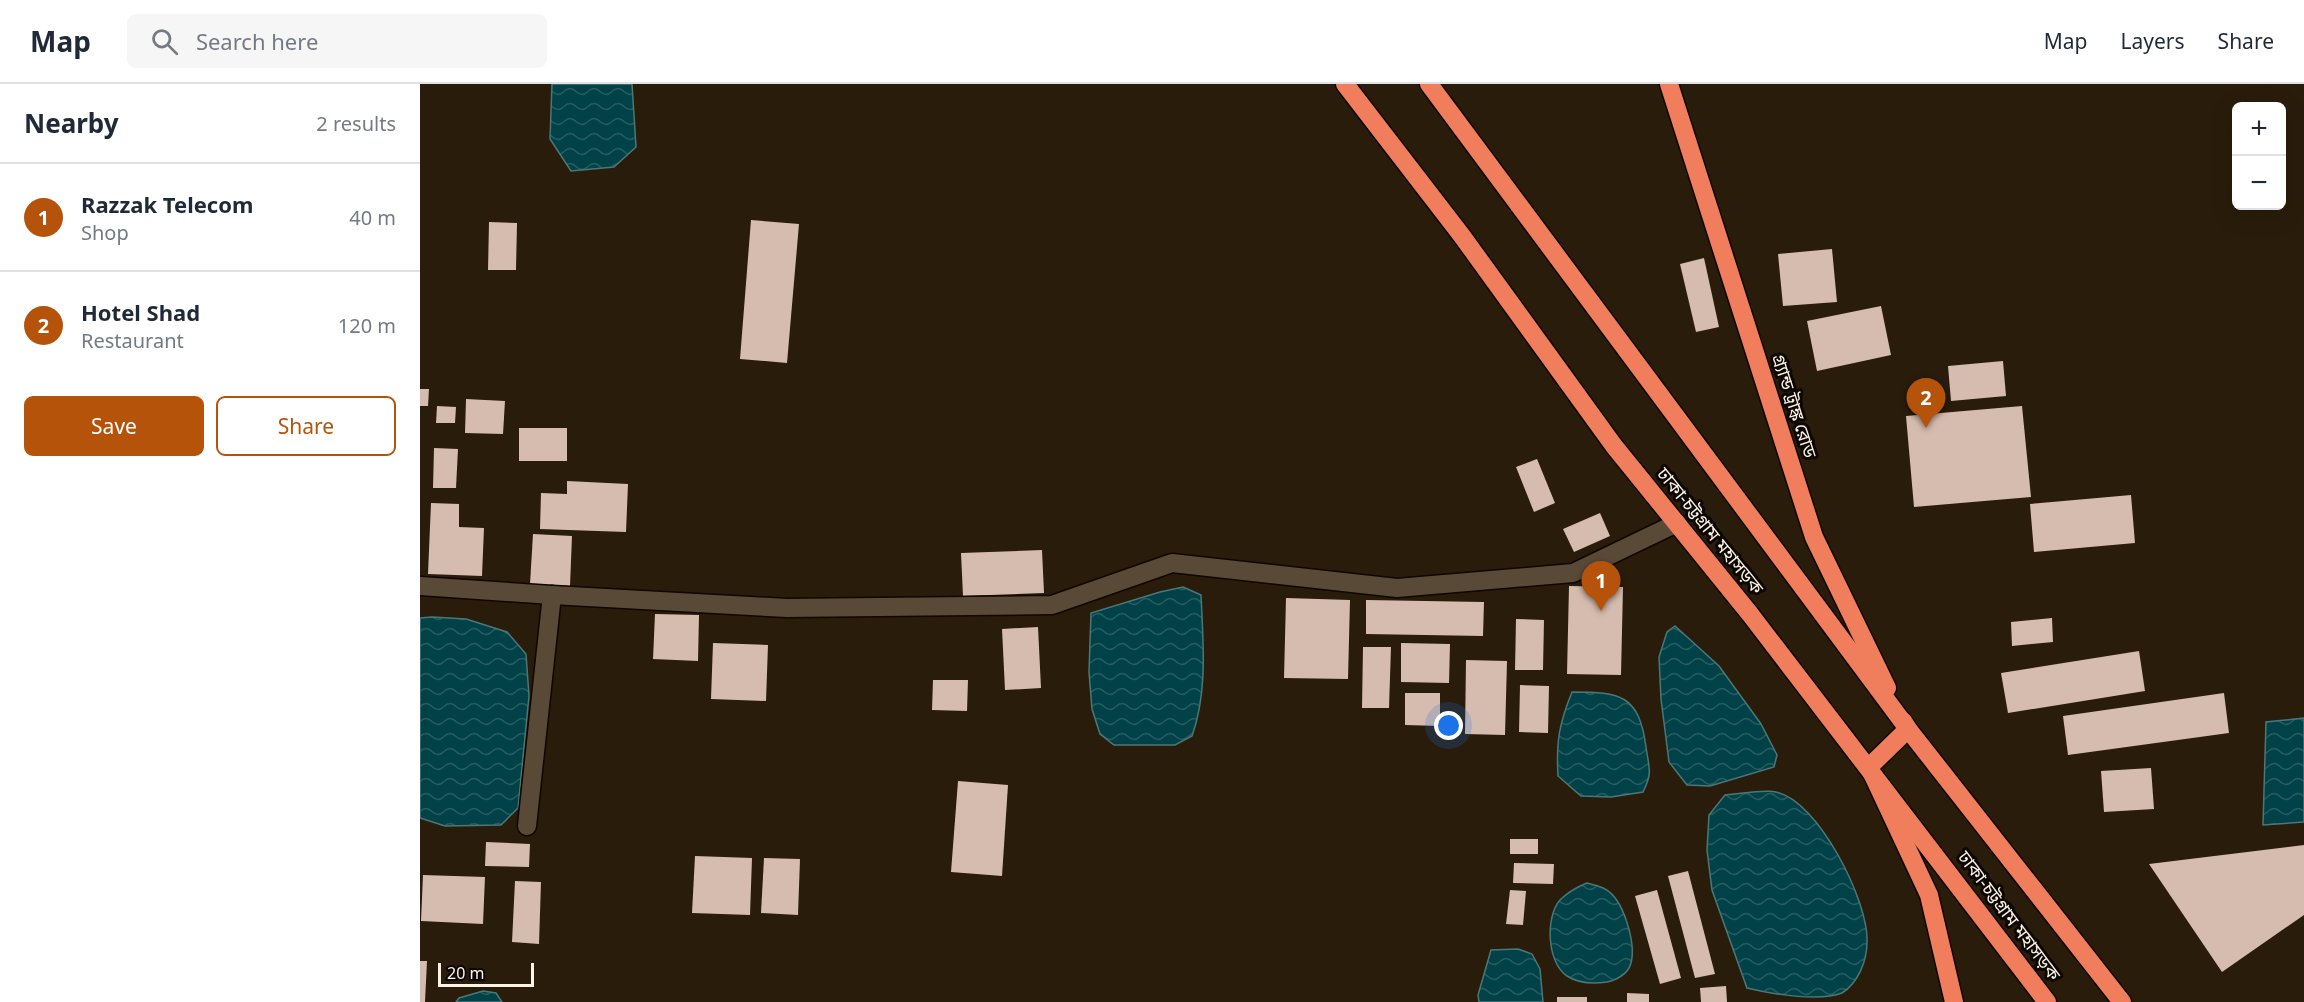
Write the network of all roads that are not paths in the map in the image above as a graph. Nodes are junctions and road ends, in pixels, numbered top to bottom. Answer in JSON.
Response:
{"nodes":[{"id":1,"x":1345,"y":84,"type":"edge"},
{"id":2,"x":1429,"y":84,"type":"edge"},
{"id":3,"x":1669,"y":84,"type":"edge"},
{"id":4,"x":1677,"y":523,"type":"junction"},
{"id":5,"x":420,"y":586,"type":"edge"},
{"id":6,"x":552,"y":595,"type":"junction"},
{"id":7,"x":1908,"y":729,"type":"junction"},
{"id":8,"x":1869,"y":767,"type":"junction"},
{"id":9,"x":527,"y":826,"type":"dead end"},
{"id":10,"x":1954,"y":1002,"type":"edge"},
{"id":11,"x":2047,"y":1002,"type":"edge"},
{"id":12,"x":2122,"y":1002,"type":"edge"}],
"edges":[{"from":1,"to":4,"type":"highway","name":"ঢাকা-চট্টগ্রাম মহাসড়ক"},
{"from":2,"to":7,"type":"highway","name":"ঢাকা-চট্টগ্রাম মহাসড়ক"},
{"from":3,"to":7,"type":"highway","name":"গ্র্যান্ড ট্রাঙ্ক রোড"},
{"from":4,"to":6,"type":"street"},
{"from":4,"to":8,"type":"highway","name":"ঢাকা-চট্টগ্রাম মহাসড়ক"},
{"from":5,"to":6,"type":"street"},
{"from":6,"to":9,"type":"street"},
{"from":7,"to":8,"type":"highway"},
{"from":7,"to":12,"type":"highway","name":"ঢাকা-চট্টগ্রাম মহাসড়ক"},
{"from":8,"to":10,"type":"highway"},
{"from":8,"to":11,"type":"highway","name":"ঢাকা-চট্টগ্রাম মহাসড়ক"}]}
